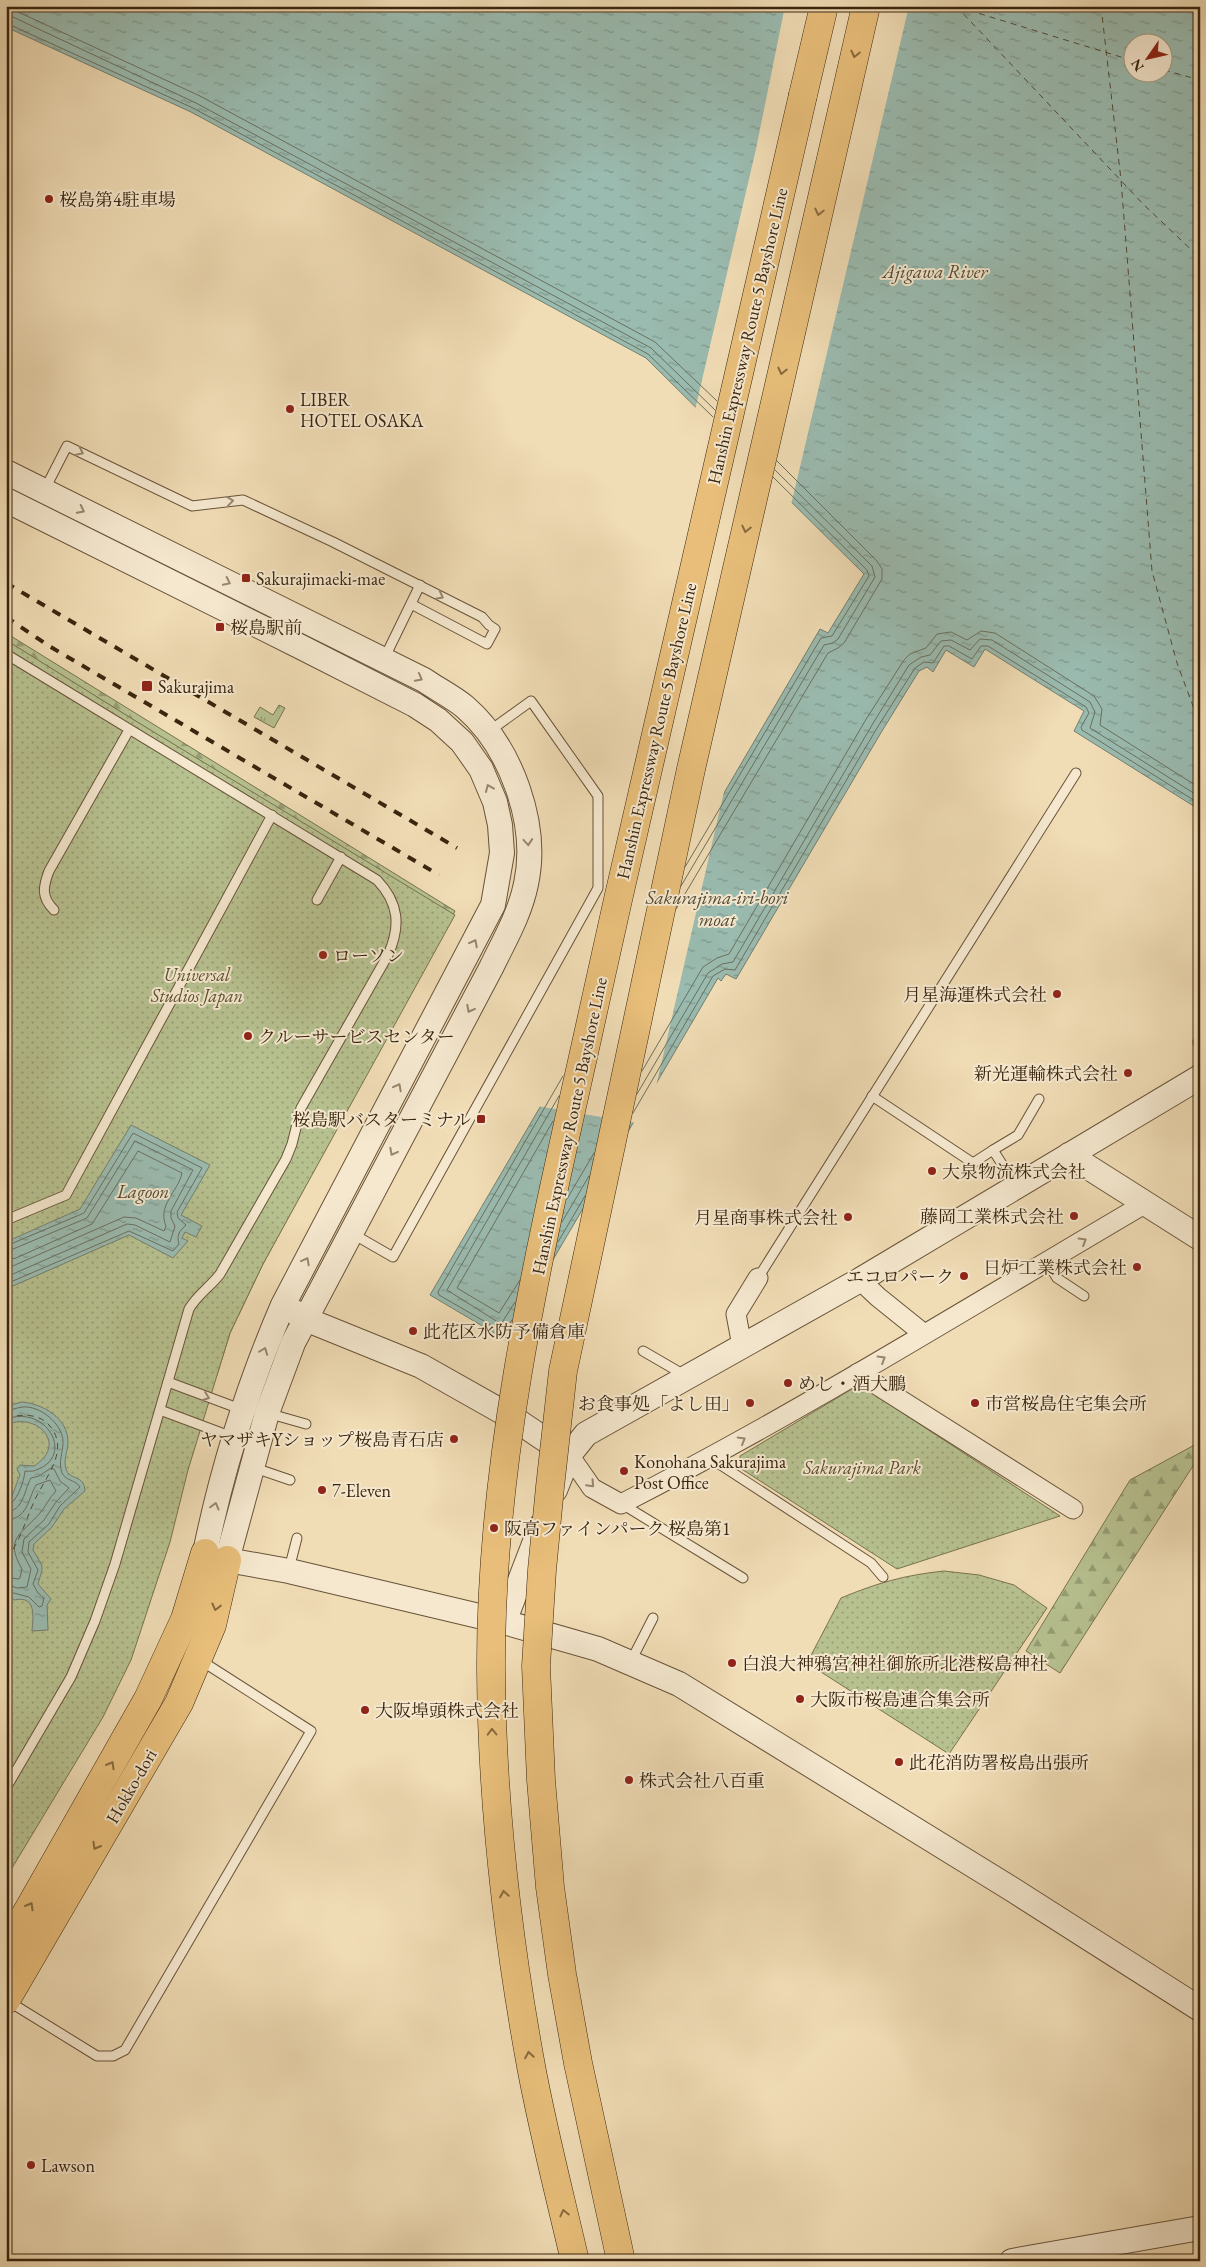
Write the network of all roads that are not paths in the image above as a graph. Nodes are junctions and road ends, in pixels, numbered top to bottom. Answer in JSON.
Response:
{"nodes":[{"id":1,"x":819,"y":6,"type":"edge"},
{"id":2,"x":824,"y":6,"type":"edge"},
{"id":3,"x":866,"y":6,"type":"edge"},
{"id":4,"x":803,"y":95,"type":"junction"},
{"id":5,"x":6,"y":472,"type":"edge"},
{"id":6,"x":44,"y":492,"type":"junction"},
{"id":7,"x":6,"y":500,"type":"edge"},
{"id":8,"x":420,"y":585,"type":"junction"},
{"id":9,"x":411,"y":604,"type":"junction"},
{"id":10,"x":6,"y":654,"type":"edge"},
{"id":11,"x":384,"y":660,"type":"junction"},
{"id":12,"x":128,"y":730,"type":"junction"},
{"id":13,"x":488,"y":732,"type":"junction"},
{"id":14,"x":1076,"y":773,"type":"dead end"},
{"id":15,"x":272,"y":815,"type":"junction"},
{"id":16,"x":341,"y":857,"type":"junction"},
{"id":17,"x":317,"y":900,"type":"dead end"},
{"id":18,"x":54,"y":910,"type":"dead end"},
{"id":19,"x":1200,"y":1077,"type":"edge"},
{"id":20,"x":872,"y":1096,"type":"junction"},
{"id":21,"x":1040,"y":1099,"type":"dead end"},
{"id":22,"x":994,"y":1150,"type":"junction"},
{"id":23,"x":1070,"y":1155,"type":"junction"},
{"id":24,"x":1016,"y":1186,"type":"junction"},
{"id":25,"x":1146,"y":1203,"type":"junction"},
{"id":26,"x":6,"y":1220,"type":"edge"},
{"id":27,"x":350,"y":1232,"type":"junction"},
{"id":28,"x":1200,"y":1238,"type":"edge"},
{"id":29,"x":1047,"y":1262,"type":"junction"},
{"id":30,"x":758,"y":1278,"type":"joint"},
{"id":31,"x":860,"y":1280,"type":"junction"},
{"id":32,"x":1084,"y":1296,"type":"dead end"},
{"id":33,"x":283,"y":1304,"type":"junction"},
{"id":34,"x":305,"y":1319,"type":"junction"},
{"id":35,"x":924,"y":1334,"type":"junction"},
{"id":36,"x":742,"y":1346,"type":"junction"},
{"id":37,"x":643,"y":1351,"type":"dead end"},
{"id":38,"x":858,"y":1373,"type":"junction"},
{"id":39,"x":688,"y":1377,"type":"junction"},
{"id":40,"x":168,"y":1382,"type":"junction"},
{"id":41,"x":160,"y":1410,"type":"junction"},
{"id":42,"x":244,"y":1410,"type":"junction"},
{"id":43,"x":267,"y":1413,"type":"junction"},
{"id":44,"x":513,"y":1418,"type":"junction"},
{"id":45,"x":306,"y":1424,"type":"dead end"},
{"id":46,"x":235,"y":1438,"type":"junction"},
{"id":47,"x":502,"y":1442,"type":"dead end"},
{"id":48,"x":569,"y":1455,"type":"junction"},
{"id":49,"x":710,"y":1458,"type":"junction"},
{"id":50,"x":252,"y":1466,"type":"junction"},
{"id":51,"x":290,"y":1480,"type":"dead end"},
{"id":52,"x":621,"y":1504,"type":"junction"},
{"id":53,"x":1073,"y":1509,"type":"dead end"},
{"id":54,"x":297,"y":1538,"type":"dead end"},
{"id":55,"x":216,"y":1557,"type":"junction"},
{"id":56,"x":289,"y":1571,"type":"junction"},
{"id":57,"x":883,"y":1577,"type":"dead end"},
{"id":58,"x":743,"y":1578,"type":"dead end"},
{"id":59,"x":653,"y":1618,"type":"dead end"},
{"id":60,"x":504,"y":1622,"type":"junction"},
{"id":61,"x":198,"y":1658,"type":"junction"},
{"id":62,"x":630,"y":1663,"type":"junction"},
{"id":63,"x":6,"y":1788,"type":"edge"},
{"id":64,"x":6,"y":1949,"type":"edge"},
{"id":65,"x":6,"y":2000,"type":"edge"},
{"id":66,"x":1200,"y":2009,"type":"edge"},
{"id":67,"x":1200,"y":2228,"type":"edge"},
{"id":68,"x":575,"y":2261,"type":"edge"},
{"id":69,"x":621,"y":2261,"type":"edge"},
{"id":70,"x":1012,"y":2261,"type":"edge"}],
"edges":[{"from":1,"to":4,"type":"main road"},
{"from":2,"to":4,"type":"main road","name":"Hanshin Expressway Route 5 Bayshore Line"},
{"from":3,"to":69,"type":"main road","one_way":true,"bridge":true},
{"from":68,"to":4,"type":"main road","name":"Hanshin Expressway Route 5 Bayshore Line","one_way":true,"bridge":true},
{"from":5,"to":6,"type":"street"},
{"from":6,"to":8,"type":"lane","one_way":true},
{"from":6,"to":11,"type":"street","one_way":true},
{"from":33,"to":7,"type":"street","one_way":true},
{"from":8,"to":9,"type":"lane"},
{"from":8,"to":9,"type":"lane","one_way":true},
{"from":9,"to":11,"type":"lane"},
{"from":10,"to":12,"type":"lane"},
{"from":11,"to":13,"type":"street","one_way":true},
{"from":12,"to":15,"type":"lane"},
{"from":12,"to":18,"type":"lane"},
{"from":13,"to":27,"type":"street","one_way":true},
{"from":13,"to":27,"type":"lane"},
{"from":14,"to":20,"type":"lane"},
{"from":15,"to":16,"type":"lane"},
{"from":15,"to":26,"type":"lane"},
{"from":16,"to":17,"type":"lane"},
{"from":16,"to":40,"type":"lane"},
{"from":19,"to":23,"type":"street"},
{"from":20,"to":22,"type":"lane"},
{"from":20,"to":30,"type":"lane"},
{"from":21,"to":22,"type":"lane"},
{"from":22,"to":24,"type":"lane"},
{"from":23,"to":24,"type":"street"},
{"from":23,"to":25,"type":"street"},
{"from":24,"to":31,"type":"street"},
{"from":25,"to":28,"type":"street"},
{"from":29,"to":25,"type":"street","one_way":true},
{"from":27,"to":34,"type":"street"},
{"from":29,"to":32,"type":"lane"},
{"from":29,"to":35,"type":"street"},
{"from":30,"to":36,"type":"street"},
{"from":31,"to":35,"type":"street"},
{"from":31,"to":36,"type":"street"},
{"from":33,"to":34,"type":"street"},
{"from":42,"to":33,"type":"street","one_way":true},
{"from":34,"to":43,"type":"street"},
{"from":34,"to":44,"type":"street"},
{"from":38,"to":35,"type":"street","one_way":true},
{"from":36,"to":39,"type":"street"},
{"from":37,"to":39,"type":"lane"},
{"from":49,"to":38,"type":"street","one_way":true},
{"from":38,"to":53,"type":"street"},
{"from":39,"to":48,"type":"street"},
{"from":40,"to":41,"type":"lane"},
{"from":40,"to":42,"type":"lane","one_way":true},
{"from":41,"to":46,"type":"lane"},
{"from":41,"to":63,"type":"lane"},
{"from":42,"to":46,"type":"street"},
{"from":43,"to":45,"type":"lane"},
{"from":43,"to":50,"type":"street"},
{"from":44,"to":47,"type":"lane"},
{"from":44,"to":48,"type":"street"},
{"from":55,"to":46,"type":"street","one_way":true},
{"from":48,"to":52,"type":"street","one_way":true},
{"from":48,"to":60,"type":"street"},
{"from":49,"to":52,"type":"street"},
{"from":49,"to":57,"type":"lane"},
{"from":50,"to":51,"type":"lane"},
{"from":50,"to":55,"type":"street"},
{"from":52,"to":58,"type":"lane"},
{"from":54,"to":56,"type":"lane"},
{"from":55,"to":56,"type":"street"},
{"from":55,"to":61,"type":"main road","name":"Hokko-dori","one_way":true},
{"from":64,"to":55,"type":"main road","name":"Hokko-dori","one_way":true},
{"from":56,"to":60,"type":"street"},
{"from":59,"to":62,"type":"lane"},
{"from":60,"to":62,"type":"street"},
{"from":61,"to":65,"type":"main road","name":"Hokko-dori","one_way":true},
{"from":61,"to":65,"type":"lane"},
{"from":62,"to":66,"type":"street"},
{"from":67,"to":70,"type":"street"}]}
